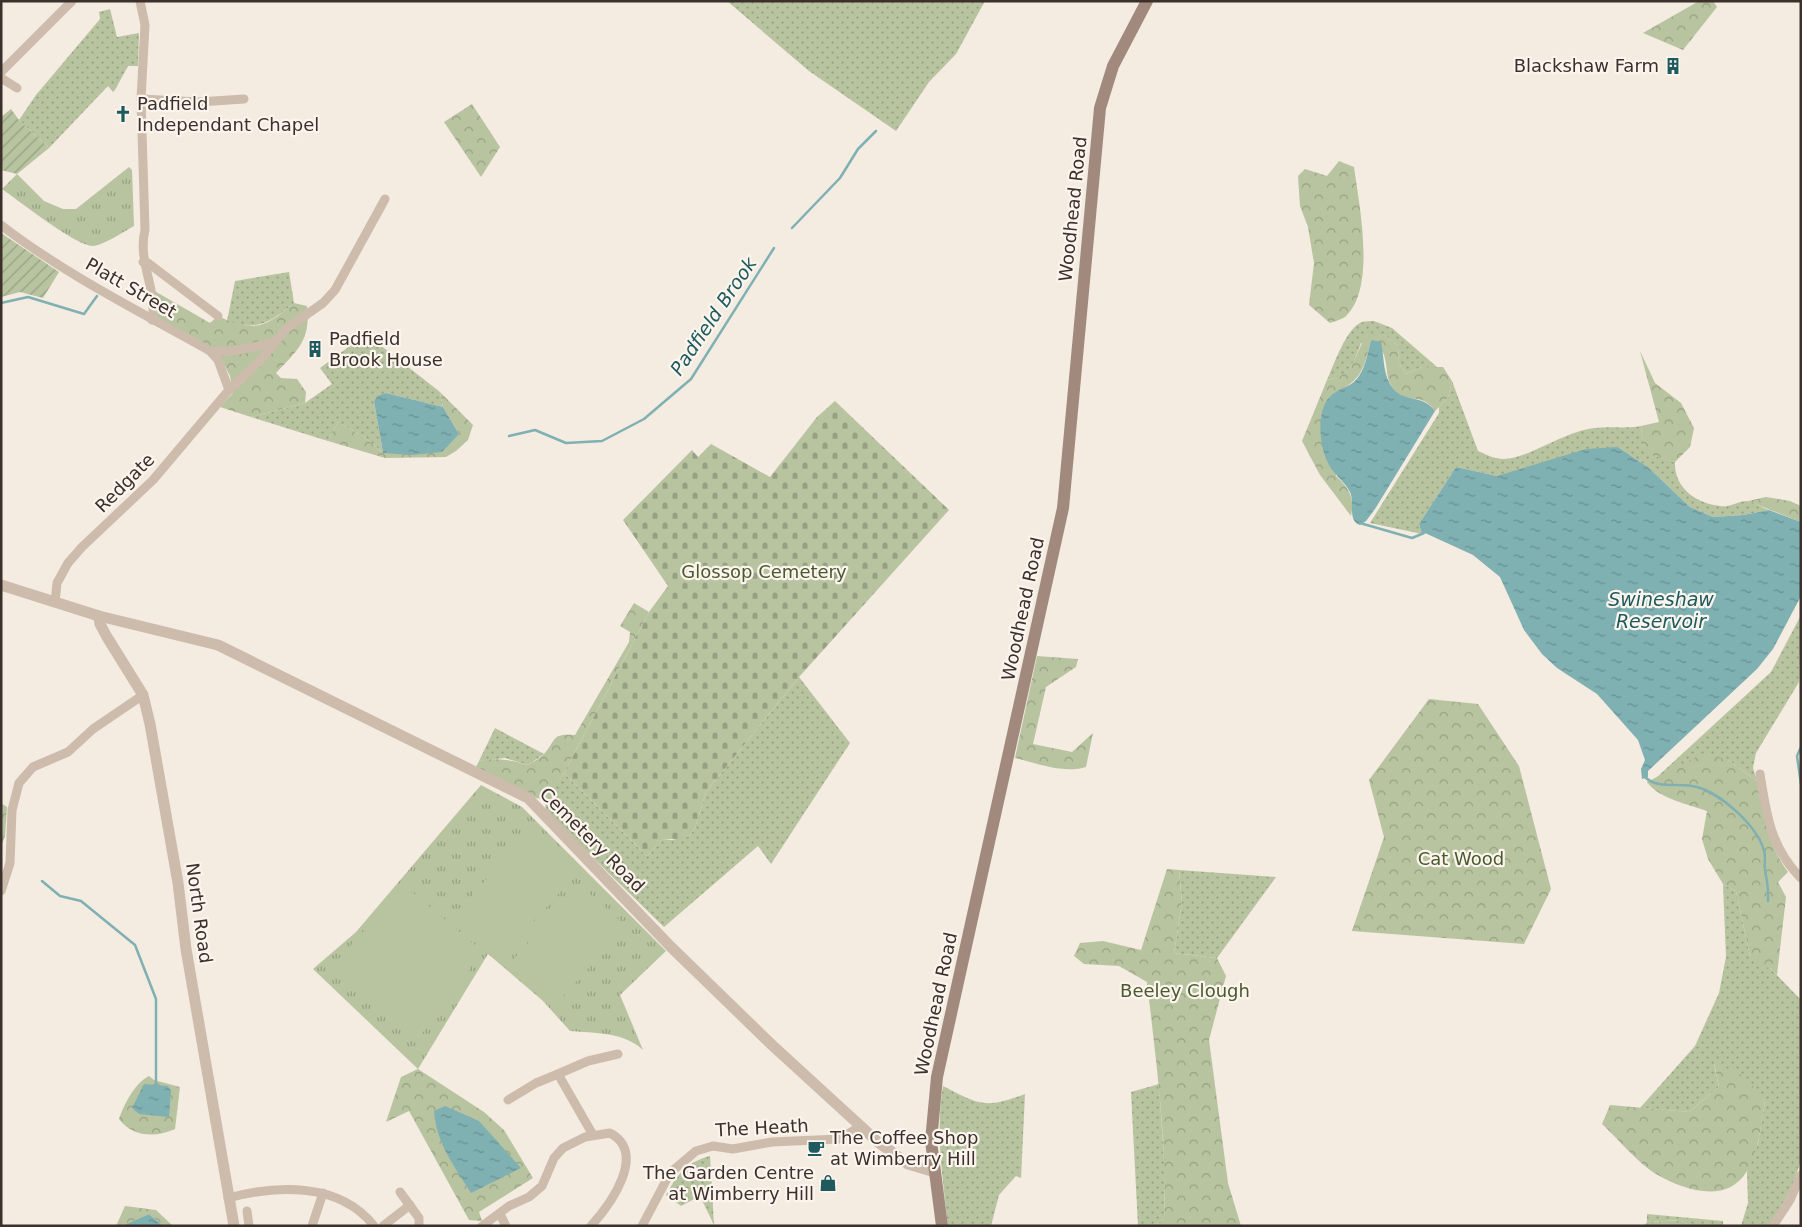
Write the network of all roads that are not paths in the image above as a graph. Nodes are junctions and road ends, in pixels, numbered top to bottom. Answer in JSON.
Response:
{"nodes":[{"id":1,"x":72,"y":1,"type":"edge"},
{"id":2,"x":140,"y":1,"type":"edge"},
{"id":3,"x":1147,"y":1,"type":"edge"},
{"id":4,"x":1,"y":72,"type":"edge"},
{"id":5,"x":1,"y":78,"type":"edge"},
{"id":6,"x":17,"y":88,"type":"dead end"},
{"id":7,"x":141,"y":99,"type":"junction"},
{"id":8,"x":244,"y":99,"type":"dead end"},
{"id":9,"x":385,"y":199,"type":"dead end"},
{"id":10,"x":1,"y":225,"type":"edge"},
{"id":11,"x":143,"y":262,"type":"junction"},
{"id":12,"x":218,"y":316,"type":"dead end"},
{"id":13,"x":152,"y":320,"type":"junction"},
{"id":14,"x":274,"y":342,"type":"junction"},
{"id":15,"x":210,"y":352,"type":"junction"},
{"id":16,"x":229,"y":390,"type":"junction"},
{"id":17,"x":1,"y":585,"type":"edge"},
{"id":18,"x":55,"y":602,"type":"junction"},
{"id":19,"x":100,"y":616,"type":"junction"},
{"id":20,"x":143,"y":695,"type":"junction"},
{"id":21,"x":1760,"y":774,"type":"dead end"},
{"id":22,"x":1801,"y":878,"type":"edge"},
{"id":23,"x":1,"y":891,"type":"edge"},
{"id":24,"x":618,"y":1054,"type":"dead end"},
{"id":25,"x":558,"y":1074,"type":"junction"},
{"id":26,"x":508,"y":1100,"type":"dead end"},
{"id":27,"x":861,"y":1126,"type":"junction"},
{"id":28,"x":593,"y":1135,"type":"junction"},
{"id":29,"x":935,"y":1172,"type":"junction"},
{"id":30,"x":1801,"y":1175,"type":"edge"},
{"id":31,"x":400,"y":1192,"type":"dead end"},
{"id":32,"x":323,"y":1193,"type":"junction"},
{"id":33,"x":228,"y":1198,"type":"junction"},
{"id":34,"x":410,"y":1206,"type":"junction"},
{"id":35,"x":247,"y":1211,"type":"dead end"},
{"id":36,"x":500,"y":1214,"type":"junction"},
{"id":37,"x":419,"y":1224,"type":"dead end"},
{"id":38,"x":484,"y":1225,"type":"edge"},
{"id":39,"x":234,"y":1226,"type":"edge"},
{"id":40,"x":250,"y":1226,"type":"edge"},
{"id":41,"x":312,"y":1226,"type":"edge"},
{"id":42,"x":374,"y":1226,"type":"edge"},
{"id":43,"x":383,"y":1226,"type":"edge"},
{"id":44,"x":506,"y":1226,"type":"edge"},
{"id":45,"x":591,"y":1226,"type":"edge"},
{"id":46,"x":642,"y":1226,"type":"edge"},
{"id":47,"x":942,"y":1226,"type":"edge"},
{"id":48,"x":1773,"y":1226,"type":"edge"}],
"edges":[{"from":1,"to":4,"type":"street"},
{"from":2,"to":7,"type":"street"},
{"from":3,"to":29,"type":"main road","name":"Woodhead Road"},
{"from":5,"to":6,"type":"street"},
{"from":7,"to":8,"type":"street"},
{"from":7,"to":11,"type":"street"},
{"from":9,"to":14,"type":"street","name":"Redgate"},
{"from":10,"to":13,"type":"street","name":"Platt Street"},
{"from":11,"to":12,"type":"street"},
{"from":11,"to":13,"type":"street"},
{"from":13,"to":15,"type":"street","name":"Platt Street"},
{"from":14,"to":15,"type":"street"},
{"from":14,"to":16,"type":"street","name":"Redgate"},
{"from":15,"to":16,"type":"street","name":"Platt Street"},
{"from":16,"to":18,"type":"street","name":"Redgate"},
{"from":17,"to":18,"type":"street","name":"Cemetery Road"},
{"from":18,"to":19,"type":"street","name":"Cemetery Road"},
{"from":19,"to":20,"type":"street","name":"North Road"},
{"from":19,"to":27,"type":"street","name":"Cemetery Road"},
{"from":20,"to":23,"type":"street"},
{"from":20,"to":33,"type":"street","name":"North Road"},
{"from":21,"to":22,"type":"street"},
{"from":24,"to":25,"type":"street"},
{"from":25,"to":26,"type":"street"},
{"from":25,"to":28,"type":"street"},
{"from":27,"to":29,"type":"street","name":"Cemetery Road"},
{"from":27,"to":46,"type":"street","name":"The Heath"},
{"from":28,"to":36,"type":"street"},
{"from":28,"to":45,"type":"street"},
{"from":29,"to":47,"type":"main road","name":"Woodhead Road"},
{"from":30,"to":48,"type":"street"},
{"from":31,"to":34,"type":"street"},
{"from":32,"to":33,"type":"street"},
{"from":32,"to":41,"type":"street"},
{"from":32,"to":42,"type":"street"},
{"from":33,"to":39,"type":"street","name":"North Road"},
{"from":34,"to":37,"type":"street"},
{"from":34,"to":43,"type":"street"},
{"from":35,"to":40,"type":"street"},
{"from":36,"to":38,"type":"street"},
{"from":36,"to":44,"type":"street"}]}
